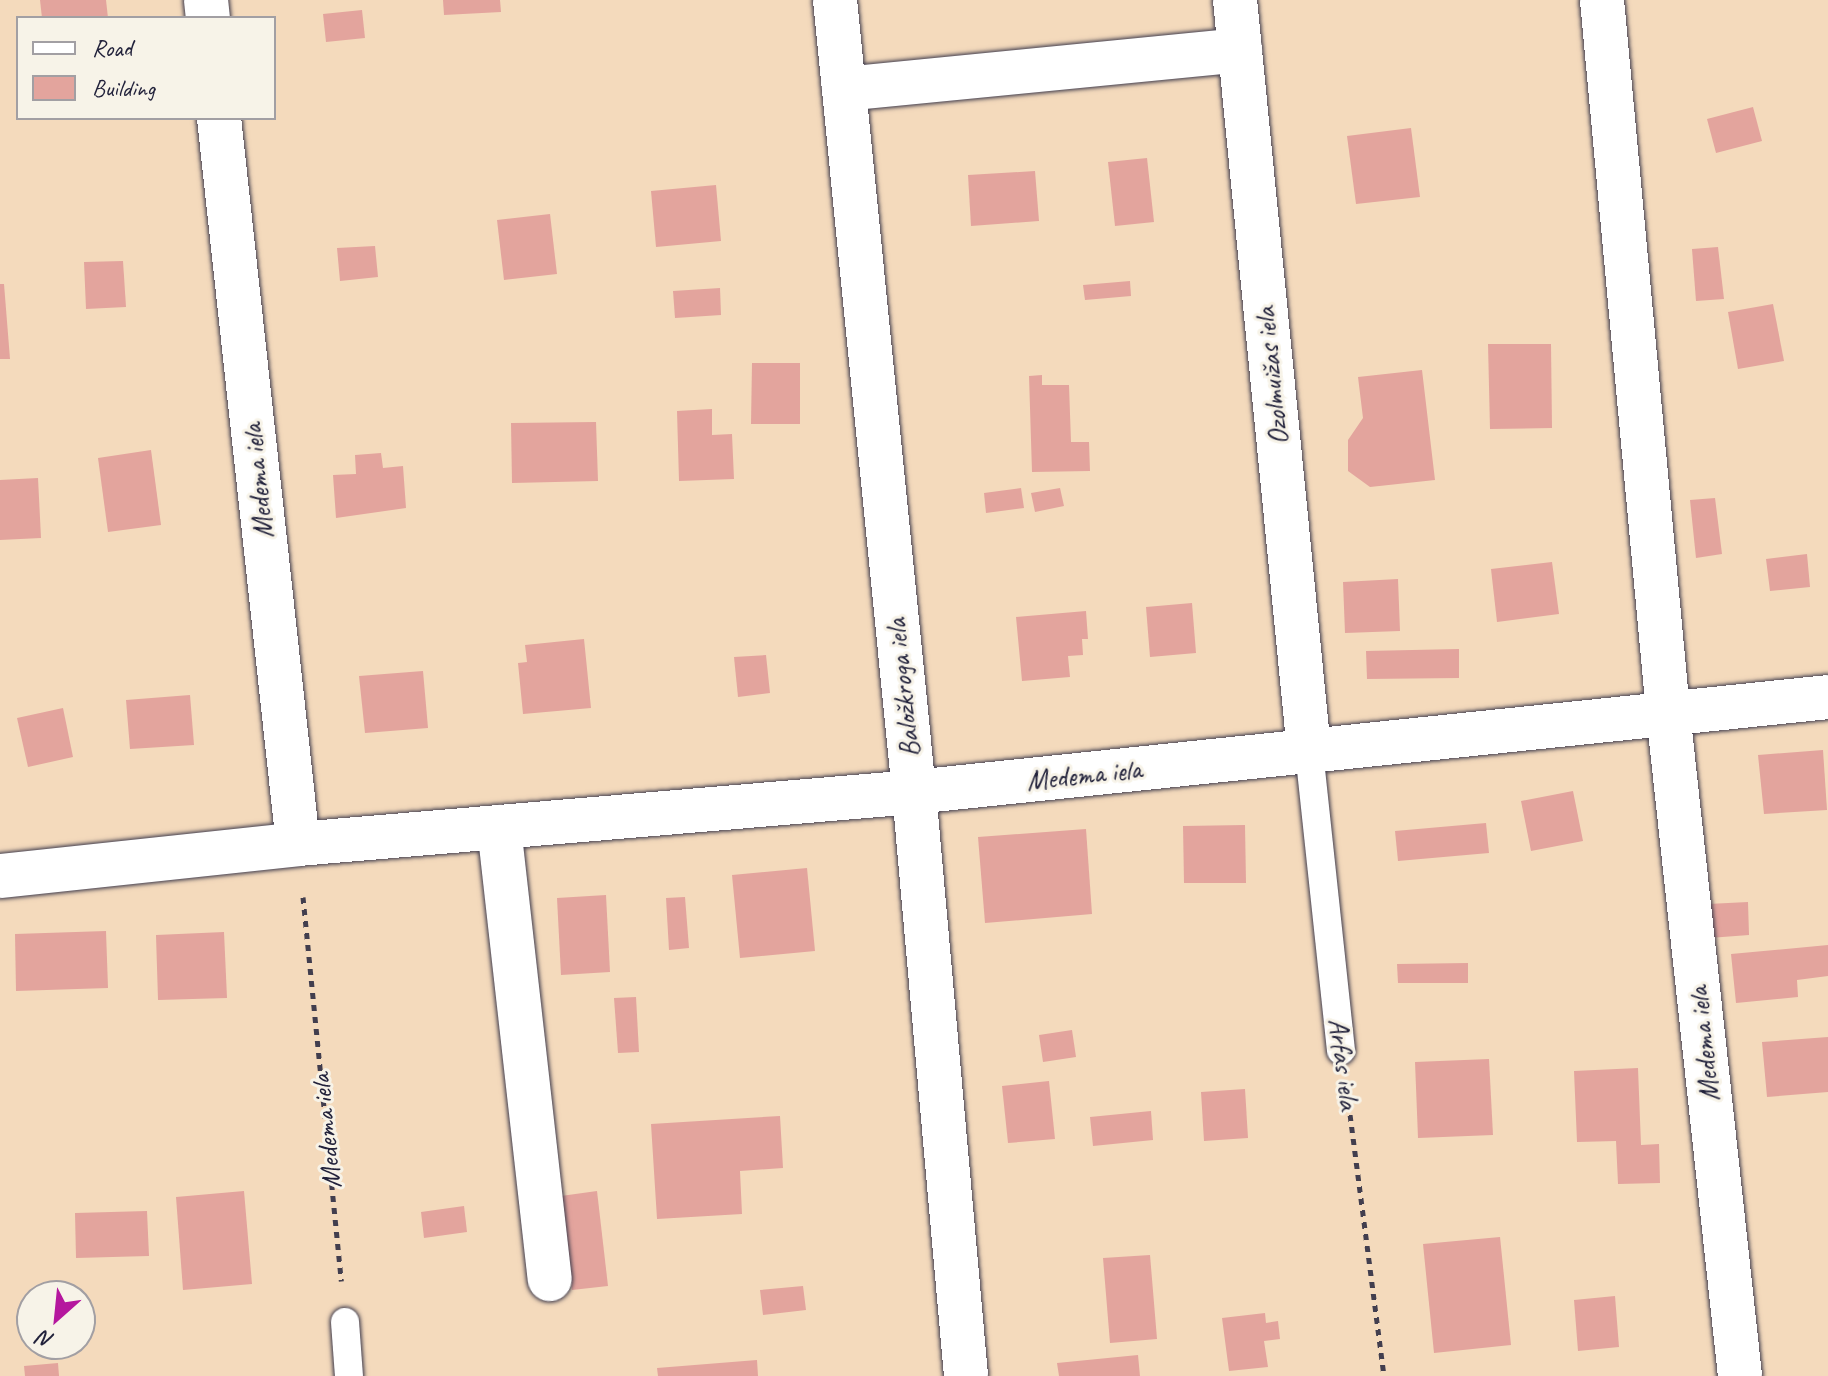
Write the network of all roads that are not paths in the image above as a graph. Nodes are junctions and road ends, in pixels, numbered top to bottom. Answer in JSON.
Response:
{"nodes":[{"id":1,"x":835,"y":0,"type":"edge"},
{"id":2,"x":1235,"y":0,"type":"edge"},
{"id":3,"x":1602,"y":0,"type":"edge"},
{"id":4,"x":1240,"y":50,"type":"junction"},
{"id":5,"x":844,"y":89,"type":"junction"},
{"id":6,"x":219,"y":120,"type":"edge"},
{"id":7,"x":1828,"y":697,"type":"edge"},
{"id":8,"x":1668,"y":712,"type":"junction"},
{"id":9,"x":1309,"y":751,"type":"junction"},
{"id":10,"x":914,"y":792,"type":"junction"},
{"id":11,"x":499,"y":827,"type":"junction"},
{"id":12,"x":298,"y":844,"type":"junction"},
{"id":13,"x":0,"y":876,"type":"edge"},
{"id":14,"x":1341,"y":1050,"type":"road end"},
{"id":15,"x":550,"y":1279,"type":"dead end"},
{"id":16,"x":345,"y":1322,"type":"road end"},
{"id":17,"x":349,"y":1376,"type":"edge"},
{"id":18,"x":966,"y":1376,"type":"edge"},
{"id":19,"x":1740,"y":1376,"type":"edge"}],
"edges":[{"from":1,"to":5,"type":"street","name":"Baložkroga iela"},
{"from":2,"to":4,"type":"street","name":"Ozolmuižas iela"},
{"from":3,"to":8,"type":"street"},
{"from":4,"to":5,"type":"street"},
{"from":4,"to":9,"type":"street","name":"Ozolmuižas iela"},
{"from":5,"to":10,"type":"street","name":"Baložkroga iela"},
{"from":6,"to":12,"type":"street","name":"Medema iela"},
{"from":7,"to":8,"type":"street","name":"Medema iela"},
{"from":8,"to":9,"type":"street","name":"Medema iela"},
{"from":8,"to":19,"type":"street","name":"Medema iela"},
{"from":9,"to":10,"type":"street","name":"Medema iela"},
{"from":9,"to":14,"type":"lane","name":"Arfas iela"},
{"from":10,"to":11,"type":"street","name":"Medema iela"},
{"from":10,"to":18,"type":"street","name":"Baložkroga iela"},
{"from":11,"to":12,"type":"street","name":"Medema iela"},
{"from":11,"to":15,"type":"street"},
{"from":12,"to":13,"type":"street","name":"Medema iela"},
{"from":16,"to":17,"type":"lane"}]}
